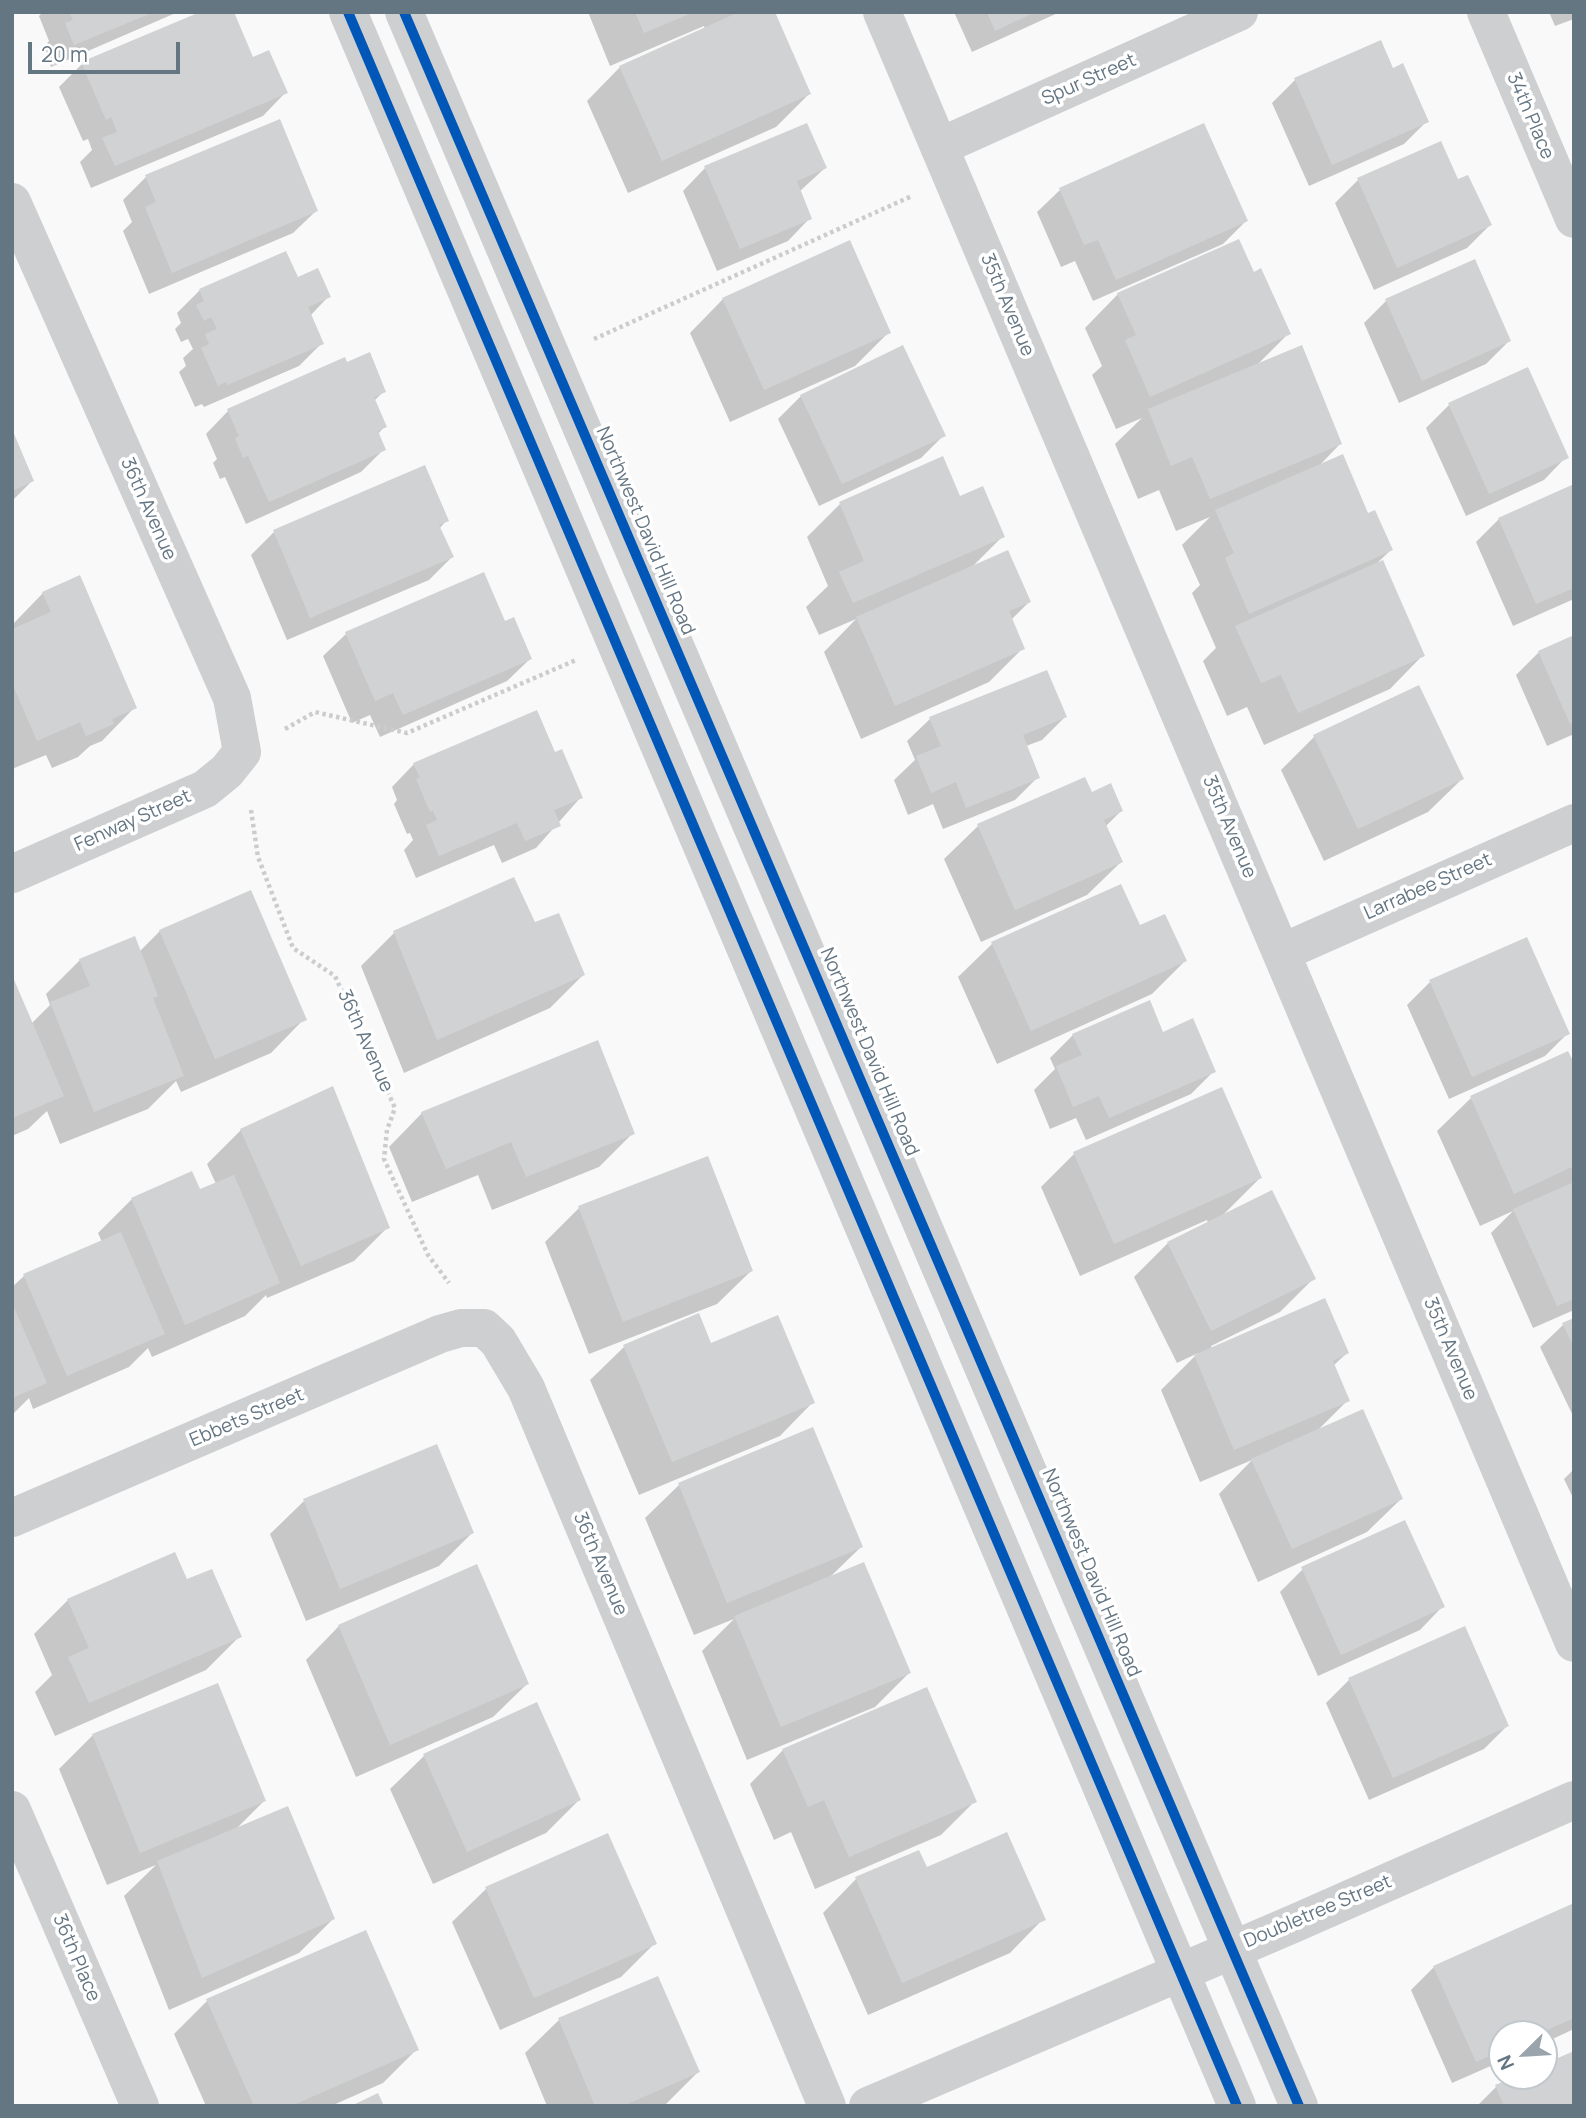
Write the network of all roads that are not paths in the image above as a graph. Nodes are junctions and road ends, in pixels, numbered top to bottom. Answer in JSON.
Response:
{"nodes":[{"id":1,"x":348,"y":12,"type":"edge"},
{"id":2,"x":404,"y":12,"type":"edge"},
{"id":3,"x":882,"y":12,"type":"edge"},
{"id":4,"x":1239,"y":12,"type":"edge"},
{"id":5,"x":1486,"y":12,"type":"edge"},
{"id":6,"x":946,"y":162,"type":"junction"},
{"id":7,"x":15,"y":214,"type":"edge"},
{"id":8,"x":1574,"y":219,"type":"edge"},
{"id":9,"x":242,"y":752,"type":"joint"},
{"id":10,"x":1574,"y":823,"type":"edge"},
{"id":11,"x":12,"y":874,"type":"edge"},
{"id":12,"x":1283,"y":952,"type":"junction"},
{"id":13,"x":484,"y":1328,"type":"joint"},
{"id":14,"x":12,"y":1518,"type":"edge"},
{"id":15,"x":1574,"y":1643,"type":"edge"},
{"id":16,"x":1574,"y":1800,"type":"edge"},
{"id":17,"x":12,"y":1810,"type":"edge"},
{"id":18,"x":1233,"y":1948,"type":"junction"},
{"id":19,"x":1179,"y":1972,"type":"junction"},
{"id":20,"x":140,"y":2106,"type":"edge"},
{"id":21,"x":827,"y":2106,"type":"edge"},
{"id":22,"x":868,"y":2106,"type":"edge"},
{"id":23,"x":1237,"y":2106,"type":"edge"},
{"id":24,"x":1299,"y":2106,"type":"edge"}],
"edges":[{"from":1,"to":19,"type":"street"},
{"from":2,"to":18,"type":"street","name":"Northwest David Hill Road"},
{"from":3,"to":6,"type":"street","name":"35th Avenue"},
{"from":4,"to":6,"type":"street","name":"Spur Street"},
{"from":5,"to":8,"type":"street","name":"34th Place"},
{"from":6,"to":12,"type":"street","name":"35th Avenue"},
{"from":7,"to":9,"type":"street","name":"36th Avenue"},
{"from":9,"to":11,"type":"street","name":"Fenway Street"},
{"from":10,"to":12,"type":"street","name":"Larrabee Street"},
{"from":12,"to":15,"type":"street","name":"35th Avenue"},
{"from":13,"to":14,"type":"street","name":"Ebbets Street"},
{"from":13,"to":21,"type":"street","name":"36th Avenue"},
{"from":16,"to":18,"type":"street","name":"Doubletree Street"},
{"from":17,"to":20,"type":"street","name":"36th Place"},
{"from":18,"to":19,"type":"street","name":"Doubletree Street"},
{"from":18,"to":24,"type":"street","name":"Northwest David Hill Road"},
{"from":19,"to":22,"type":"street","name":"Doubletree Street"},
{"from":19,"to":23,"type":"street"}]}
